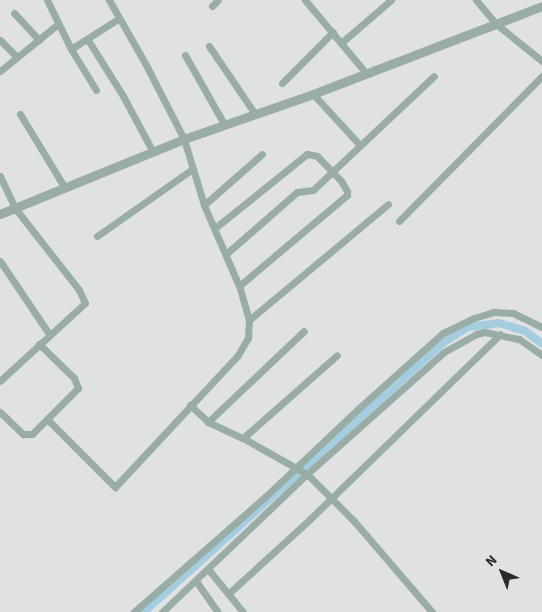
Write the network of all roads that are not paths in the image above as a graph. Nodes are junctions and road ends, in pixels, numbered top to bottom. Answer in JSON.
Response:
{"nodes":[{"id":1,"x":47,"y":0,"type":"edge"},
{"id":2,"x":109,"y":0,"type":"edge"},
{"id":3,"x":218,"y":0,"type":"edge"},
{"id":4,"x":305,"y":0,"type":"edge"},
{"id":5,"x":391,"y":0,"type":"edge"},
{"id":6,"x":476,"y":0,"type":"edge"},
{"id":7,"x":212,"y":6,"type":"dead end"},
{"id":8,"x":542,"y":6,"type":"edge"},
{"id":9,"x":14,"y":13,"type":"dead end"},
{"id":10,"x":118,"y":19,"type":"junction"},
{"id":11,"x":58,"y":24,"type":"junction"},
{"id":12,"x":496,"y":24,"type":"junction"},
{"id":13,"x":333,"y":32,"type":"junction"},
{"id":14,"x":0,"y":40,"type":"edge"},
{"id":15,"x":39,"y":40,"type":"junction"},
{"id":16,"x":88,"y":40,"type":"junction"},
{"id":17,"x":341,"y":43,"type":"junction"},
{"id":18,"x":209,"y":46,"type":"dead end"},
{"id":19,"x":71,"y":49,"type":"junction"},
{"id":20,"x":185,"y":55,"type":"dead end"},
{"id":21,"x":18,"y":57,"type":"junction"},
{"id":22,"x":542,"y":61,"type":"edge"},
{"id":23,"x":0,"y":71,"type":"edge"},
{"id":24,"x":366,"y":74,"type":"junction"},
{"id":25,"x":434,"y":76,"type":"dead end"},
{"id":26,"x":542,"y":76,"type":"edge"},
{"id":27,"x":282,"y":83,"type":"dead end"},
{"id":28,"x":96,"y":90,"type":"dead end"},
{"id":29,"x":313,"y":94,"type":"junction"},
{"id":30,"x":20,"y":114,"type":"dead end"},
{"id":31,"x":255,"y":114,"type":"junction"},
{"id":32,"x":224,"y":124,"type":"junction"},
{"id":33,"x":184,"y":139,"type":"junction"},
{"id":34,"x":359,"y":144,"type":"junction"},
{"id":35,"x":153,"y":152,"type":"junction"},
{"id":36,"x":262,"y":154,"type":"dead end"},
{"id":37,"x":191,"y":170,"type":"junction"},
{"id":38,"x":332,"y":171,"type":"junction"},
{"id":39,"x":0,"y":176,"type":"edge"},
{"id":40,"x":65,"y":188,"type":"junction"},
{"id":41,"x":388,"y":204,"type":"dead end"},
{"id":42,"x":204,"y":205,"type":"junction"},
{"id":43,"x":15,"y":208,"type":"junction"},
{"id":44,"x":0,"y":214,"type":"edge"},
{"id":45,"x":399,"y":221,"type":"dead end"},
{"id":46,"x":215,"y":228,"type":"junction"},
{"id":47,"x":98,"y":236,"type":"dead end"},
{"id":48,"x":226,"y":254,"type":"junction"},
{"id":49,"x":0,"y":261,"type":"edge"},
{"id":50,"x":239,"y":286,"type":"junction"},
{"id":51,"x":249,"y":320,"type":"junction"},
{"id":52,"x":542,"y":327,"type":"edge"},
{"id":53,"x":304,"y":331,"type":"dead end"},
{"id":54,"x":49,"y":334,"type":"junction"},
{"id":55,"x":500,"y":334,"type":"junction"},
{"id":56,"x":39,"y":344,"type":"junction"},
{"id":57,"x":337,"y":355,"type":"dead end"},
{"id":58,"x":542,"y":355,"type":"edge"},
{"id":59,"x":0,"y":381,"type":"edge"},
{"id":60,"x":190,"y":405,"type":"junction"},
{"id":61,"x":0,"y":412,"type":"edge"},
{"id":62,"x":48,"y":420,"type":"junction"},
{"id":63,"x":208,"y":422,"type":"junction"},
{"id":64,"x":243,"y":438,"type":"junction"},
{"id":65,"x":295,"y":469,"type":"junction"},
{"id":66,"x":307,"y":474,"type":"junction"},
{"id":67,"x":331,"y":498,"type":"junction"},
{"id":68,"x":208,"y":569,"type":"junction"},
{"id":69,"x":196,"y":581,"type":"junction"},
{"id":70,"x":228,"y":594,"type":"junction"},
{"id":71,"x":134,"y":612,"type":"edge"},
{"id":72,"x":162,"y":612,"type":"edge"},
{"id":73,"x":218,"y":612,"type":"edge"},
{"id":74,"x":242,"y":612,"type":"edge"},
{"id":75,"x":432,"y":612,"type":"edge"}],
"edges":[{"from":1,"to":11,"type":"street"},
{"from":2,"to":10,"type":"street"},
{"from":3,"to":7,"type":"street"},
{"from":4,"to":13,"type":"street"},
{"from":5,"to":17,"type":"street"},
{"from":6,"to":12,"type":"street"},
{"from":8,"to":12,"type":"street"},
{"from":9,"to":15,"type":"street"},
{"from":10,"to":16,"type":"street"},
{"from":10,"to":33,"type":"street"},
{"from":11,"to":15,"type":"street"},
{"from":11,"to":19,"type":"street"},
{"from":12,"to":22,"type":"street"},
{"from":12,"to":24,"type":"street"},
{"from":13,"to":17,"type":"street"},
{"from":13,"to":27,"type":"street"},
{"from":14,"to":21,"type":"street"},
{"from":15,"to":21,"type":"street"},
{"from":16,"to":19,"type":"street"},
{"from":16,"to":35,"type":"street"},
{"from":17,"to":24,"type":"street"},
{"from":18,"to":31,"type":"street"},
{"from":19,"to":28,"type":"street"},
{"from":20,"to":32,"type":"street"},
{"from":21,"to":23,"type":"street"},
{"from":24,"to":29,"type":"street"},
{"from":25,"to":34,"type":"street"},
{"from":26,"to":45,"type":"street"},
{"from":29,"to":31,"type":"street"},
{"from":29,"to":34,"type":"street"},
{"from":30,"to":40,"type":"street"},
{"from":31,"to":32,"type":"street"},
{"from":32,"to":33,"type":"street"},
{"from":33,"to":35,"type":"street"},
{"from":33,"to":37,"type":"street"},
{"from":34,"to":38,"type":"street"},
{"from":35,"to":40,"type":"street"},
{"from":36,"to":42,"type":"street"},
{"from":37,"to":42,"type":"street"},
{"from":37,"to":47,"type":"street"},
{"from":38,"to":46,"type":"street"},
{"from":38,"to":48,"type":"street"},
{"from":38,"to":50,"type":"street"},
{"from":39,"to":43,"type":"street"},
{"from":40,"to":43,"type":"street"},
{"from":41,"to":51,"type":"street"},
{"from":42,"to":46,"type":"street"},
{"from":43,"to":44,"type":"street"},
{"from":43,"to":54,"type":"street"},
{"from":46,"to":48,"type":"street"},
{"from":48,"to":50,"type":"street"},
{"from":49,"to":54,"type":"street"},
{"from":50,"to":51,"type":"street"},
{"from":51,"to":60,"type":"street"},
{"from":52,"to":65,"type":"street"},
{"from":53,"to":63,"type":"street"},
{"from":54,"to":56,"type":"street"},
{"from":55,"to":58,"type":"street"},
{"from":55,"to":66,"type":"street"},
{"from":55,"to":67,"type":"street"},
{"from":56,"to":59,"type":"street"},
{"from":56,"to":62,"type":"street"},
{"from":57,"to":64,"type":"street"},
{"from":60,"to":62,"type":"street"},
{"from":60,"to":63,"type":"street"},
{"from":61,"to":62,"type":"street"},
{"from":63,"to":64,"type":"street"},
{"from":64,"to":65,"type":"street"},
{"from":65,"to":66,"type":"street"},
{"from":65,"to":71,"type":"street"},
{"from":66,"to":67,"type":"street"},
{"from":66,"to":68,"type":"street"},
{"from":67,"to":70,"type":"street"},
{"from":67,"to":75,"type":"street"},
{"from":68,"to":69,"type":"street"},
{"from":68,"to":70,"type":"street"},
{"from":69,"to":72,"type":"street"},
{"from":69,"to":73,"type":"street"},
{"from":70,"to":74,"type":"street"}]}
